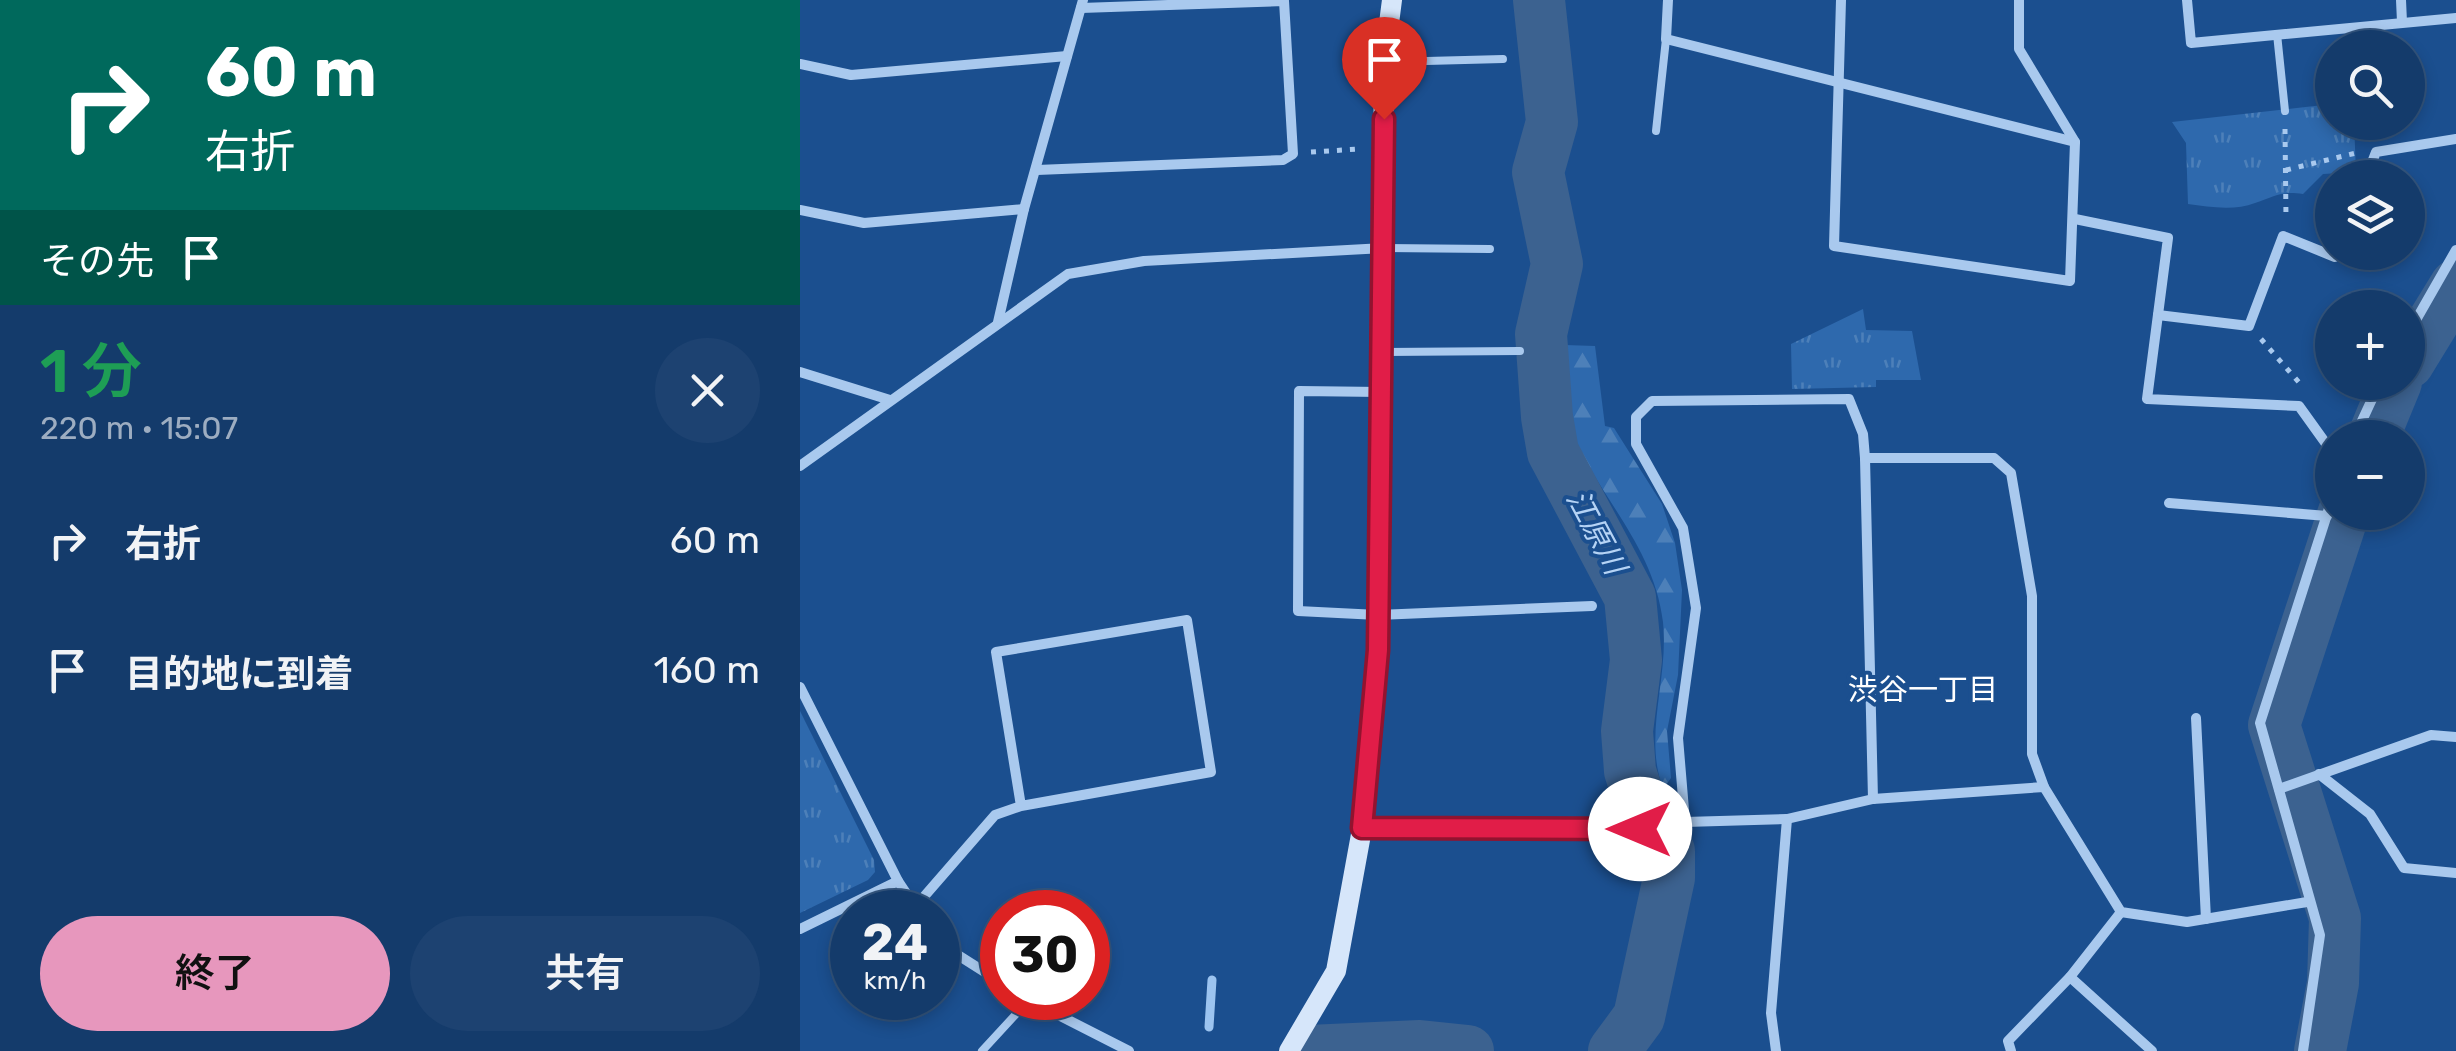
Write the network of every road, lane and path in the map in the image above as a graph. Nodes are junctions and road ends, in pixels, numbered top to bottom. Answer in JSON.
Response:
{"nodes":[{"id":1,"x":1392,"y":0,"type":"edge"},
{"id":2,"x":1668,"y":0,"type":"edge"},
{"id":3,"x":1841,"y":0,"type":"edge"},
{"id":4,"x":2019,"y":0,"type":"edge"},
{"id":5,"x":2187,"y":0,"type":"edge"},
{"id":6,"x":2401,"y":0,"type":"edge"},
{"id":7,"x":1082,"y":4,"type":"edge"},
{"id":8,"x":2456,"y":18,"type":"edge"},
{"id":9,"x":2402,"y":22,"type":"junction"},
{"id":10,"x":2277,"y":34,"type":"junction"},
{"id":11,"x":1666,"y":39,"type":"junction"},
{"id":12,"x":1067,"y":56,"type":"junction"},
{"id":13,"x":1503,"y":59,"type":"dead end"},
{"id":14,"x":1384,"y":62,"type":"junction"},
{"id":15,"x":800,"y":64,"type":"edge"},
{"id":16,"x":1836,"y":80,"type":"junction"},
{"id":17,"x":2284,"y":111,"type":"joint"},
{"id":18,"x":1656,"y":131,"type":"dead end"},
{"id":19,"x":2456,"y":139,"type":"edge"},
{"id":20,"x":2075,"y":142,"type":"junction"},
{"id":21,"x":1366,"y":148,"type":"dead end"},
{"id":22,"x":2376,"y":152,"type":"junction"},
{"id":23,"x":1294,"y":154,"type":"junction"},
{"id":24,"x":2373,"y":160,"type":"edge"},
{"id":25,"x":1037,"y":170,"type":"junction"},
{"id":26,"x":2286,"y":170,"type":"junction"},
{"id":27,"x":1024,"y":209,"type":"junction"},
{"id":28,"x":800,"y":210,"type":"edge"},
{"id":29,"x":2075,"y":219,"type":"junction"},
{"id":30,"x":2283,"y":236,"type":"junction"},
{"id":31,"x":1384,"y":248,"type":"junction"},
{"id":32,"x":1490,"y":249,"type":"dead end"},
{"id":33,"x":2315,"y":249,"type":"edge"},
{"id":34,"x":2456,"y":250,"type":"edge"},
{"id":35,"x":2425,"y":304,"type":"edge"},
{"id":36,"x":2158,"y":315,"type":"junction"},
{"id":37,"x":998,"y":322,"type":"junction"},
{"id":38,"x":2249,"y":326,"type":"junction"},
{"id":39,"x":1520,"y":351,"type":"dead end"},
{"id":40,"x":1383,"y":352,"type":"junction"},
{"id":41,"x":800,"y":372,"type":"edge"},
{"id":42,"x":1382,"y":392,"type":"junction"},
{"id":43,"x":2310,"y":396,"type":"dead end"},
{"id":44,"x":890,"y":400,"type":"junction"},
{"id":45,"x":2315,"y":428,"type":"edge"},
{"id":46,"x":1866,"y":458,"type":"junction"},
{"id":47,"x":800,"y":466,"type":"edge"},
{"id":48,"x":2169,"y":503,"type":"dead end"},
{"id":49,"x":2315,"y":515,"type":"edge"},
{"id":50,"x":2322,"y":530,"type":"edge"},
{"id":51,"x":1592,"y":606,"type":"dead end"},
{"id":52,"x":1378,"y":615,"type":"junction"},
{"id":53,"x":800,"y":687,"type":"edge"},
{"id":54,"x":2196,"y":718,"type":"dead end"},
{"id":55,"x":2456,"y":737,"type":"edge"},
{"id":56,"x":2318,"y":774,"type":"junction"},
{"id":57,"x":2044,"y":787,"type":"junction"},
{"id":58,"x":2279,"y":788,"type":"junction"},
{"id":59,"x":1873,"y":799,"type":"junction"},
{"id":60,"x":1021,"y":806,"type":"junction"},
{"id":61,"x":1787,"y":818,"type":"junction"},
{"id":62,"x":1682,"y":822,"type":"junction"},
{"id":63,"x":1362,"y":828,"type":"junction"},
{"id":64,"x":2456,"y":873,"type":"edge"},
{"id":65,"x":898,"y":881,"type":"junction"},
{"id":66,"x":904,"y":890,"type":"edge"},
{"id":67,"x":933,"y":890,"type":"edge"},
{"id":68,"x":2308,"y":902,"type":"junction"},
{"id":69,"x":2121,"y":912,"type":"junction"},
{"id":70,"x":2206,"y":919,"type":"junction"},
{"id":71,"x":800,"y":929,"type":"edge"},
{"id":72,"x":2070,"y":977,"type":"junction"},
{"id":73,"x":1009,"y":1020,"type":"edge"},
{"id":74,"x":1068,"y":1020,"type":"edge"},
{"id":75,"x":1291,"y":1048,"type":"edge"},
{"id":76,"x":982,"y":1051,"type":"edge"},
{"id":77,"x":1129,"y":1051,"type":"edge"},
{"id":78,"x":1776,"y":1051,"type":"edge"},
{"id":79,"x":2011,"y":1051,"type":"edge"},
{"id":80,"x":2152,"y":1051,"type":"edge"},
{"id":81,"x":2302,"y":1051,"type":"edge"}],
"edges":[{"from":1,"to":14,"type":"street"},
{"from":2,"to":11,"type":"street"},
{"from":3,"to":16,"type":"street"},
{"from":4,"to":20,"type":"street"},
{"from":5,"to":10,"type":"street"},
{"from":6,"to":9,"type":"street"},
{"from":7,"to":12,"type":"street"},
{"from":7,"to":23,"type":"street"},
{"from":8,"to":9,"type":"street"},
{"from":9,"to":10,"type":"street"},
{"from":10,"to":17,"type":"lane"},
{"from":11,"to":16,"type":"street"},
{"from":11,"to":18,"type":"lane"},
{"from":12,"to":15,"type":"street"},
{"from":12,"to":25,"type":"street"},
{"from":13,"to":14,"type":"lane"},
{"from":14,"to":31,"type":"street"},
{"from":16,"to":20,"type":"street"},
{"from":16,"to":29,"type":"street"},
{"from":17,"to":26,"type":"path"},
{"from":19,"to":22,"type":"street"},
{"from":20,"to":29,"type":"street"},
{"from":21,"to":23,"type":"path"},
{"from":22,"to":24,"type":"street"},
{"from":22,"to":26,"type":"path"},
{"from":23,"to":25,"type":"street"},
{"from":25,"to":27,"type":"street"},
{"from":26,"to":30,"type":"path"},
{"from":27,"to":28,"type":"street"},
{"from":27,"to":37,"type":"street"},
{"from":29,"to":36,"type":"street"},
{"from":30,"to":33,"type":"street"},
{"from":30,"to":38,"type":"street"},
{"from":31,"to":32,"type":"lane"},
{"from":31,"to":37,"type":"street"},
{"from":31,"to":40,"type":"street"},
{"from":34,"to":35,"type":"street"},
{"from":36,"to":38,"type":"street"},
{"from":36,"to":45,"type":"street"},
{"from":37,"to":44,"type":"street"},
{"from":38,"to":43,"type":"path"},
{"from":39,"to":40,"type":"lane"},
{"from":40,"to":42,"type":"street"},
{"from":41,"to":44,"type":"street"},
{"from":42,"to":52,"type":"street"},
{"from":42,"to":52,"type":"street"},
{"from":44,"to":47,"type":"street"},
{"from":46,"to":57,"type":"street"},
{"from":46,"to":59,"type":"street"},
{"from":46,"to":62,"type":"street"},
{"from":48,"to":49,"type":"street"},
{"from":50,"to":58,"type":"street"},
{"from":51,"to":52,"type":"street"},
{"from":52,"to":63,"type":"street"},
{"from":53,"to":65,"type":"street"},
{"from":54,"to":70,"type":"street"},
{"from":55,"to":56,"type":"street"},
{"from":56,"to":58,"type":"street"},
{"from":56,"to":64,"type":"street"},
{"from":57,"to":59,"type":"street"},
{"from":57,"to":69,"type":"street"},
{"from":58,"to":68,"type":"street"},
{"from":59,"to":61,"type":"street"},
{"from":60,"to":60,"type":"street"},
{"from":60,"to":67,"type":"street"},
{"from":61,"to":62,"type":"street"},
{"from":61,"to":78,"type":"street"},
{"from":62,"to":63,"type":"street"},
{"from":63,"to":75,"type":"street"},
{"from":65,"to":66,"type":"street"},
{"from":65,"to":71,"type":"street"},
{"from":68,"to":70,"type":"street"},
{"from":68,"to":81,"type":"street"},
{"from":69,"to":70,"type":"street"},
{"from":69,"to":72,"type":"street"},
{"from":72,"to":79,"type":"street"},
{"from":72,"to":80,"type":"street"},
{"from":73,"to":76,"type":"lane"},
{"from":74,"to":77,"type":"street"}]}
